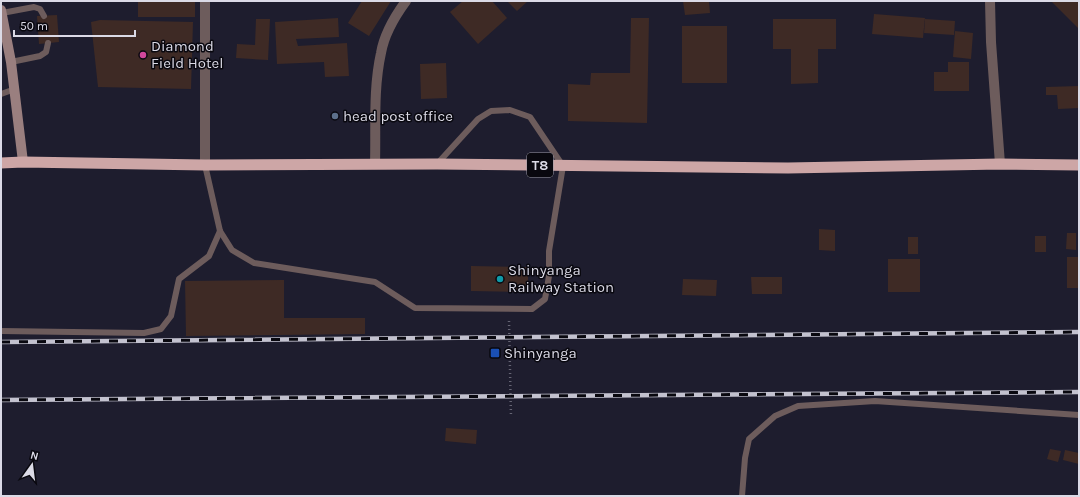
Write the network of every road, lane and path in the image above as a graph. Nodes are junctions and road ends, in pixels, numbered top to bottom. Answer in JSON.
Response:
{"nodes":[{"id":1,"x":206,"y":1,"type":"edge"},
{"id":2,"x":406,"y":1,"type":"edge"},
{"id":3,"x":990,"y":1,"type":"edge"},
{"id":4,"x":2,"y":11,"type":"edge"},
{"id":5,"x":44,"y":16,"type":"dead end"},
{"id":6,"x":48,"y":43,"type":"dead end"},
{"id":7,"x":11,"y":62,"type":"junction"},
{"id":8,"x":15,"y":89,"type":"junction"},
{"id":9,"x":1,"y":94,"type":"edge"},
{"id":10,"x":23,"y":162,"type":"junction"},
{"id":11,"x":1,"y":163,"type":"edge"},
{"id":12,"x":375,"y":164,"type":"junction"},
{"id":13,"x":438,"y":164,"type":"junction"},
{"id":14,"x":1000,"y":164,"type":"junction"},
{"id":15,"x":205,"y":165,"type":"junction"},
{"id":16,"x":1079,"y":165,"type":"edge"},
{"id":17,"x":563,"y":166,"type":"junction"},
{"id":18,"x":220,"y":231,"type":"junction"},
{"id":19,"x":509,"y":321,"type":"dead end"},
{"id":20,"x":1,"y":331,"type":"edge"},
{"id":21,"x":1079,"y":415,"type":"edge"},
{"id":22,"x":511,"y":416,"type":"dead end"},
{"id":23,"x":742,"y":496,"type":"edge"}],
"edges":[{"from":1,"to":15,"type":"street"},
{"from":2,"to":12,"type":"street"},
{"from":3,"to":14,"type":"street"},
{"from":4,"to":5,"type":"lane"},
{"from":4,"to":7,"type":"main road"},
{"from":6,"to":7,"type":"lane"},
{"from":7,"to":8,"type":"main road"},
{"from":8,"to":9,"type":"lane"},
{"from":8,"to":10,"type":"main road"},
{"from":10,"to":11,"type":"highway","number":"T8"},
{"from":10,"to":15,"type":"highway","number":"T8"},
{"from":12,"to":13,"type":"highway","number":"T8"},
{"from":12,"to":15,"type":"highway","number":"T8"},
{"from":13,"to":17,"type":"highway","number":"T8"},
{"from":13,"to":17,"type":"lane"},
{"from":14,"to":16,"type":"highway","number":"T8"},
{"from":14,"to":17,"type":"highway","number":"T8"},
{"from":15,"to":18,"type":"lane"},
{"from":17,"to":18,"type":"lane"},
{"from":18,"to":20,"type":"lane"},
{"from":19,"to":22,"type":"path"},
{"from":21,"to":23,"type":"lane"}]}
